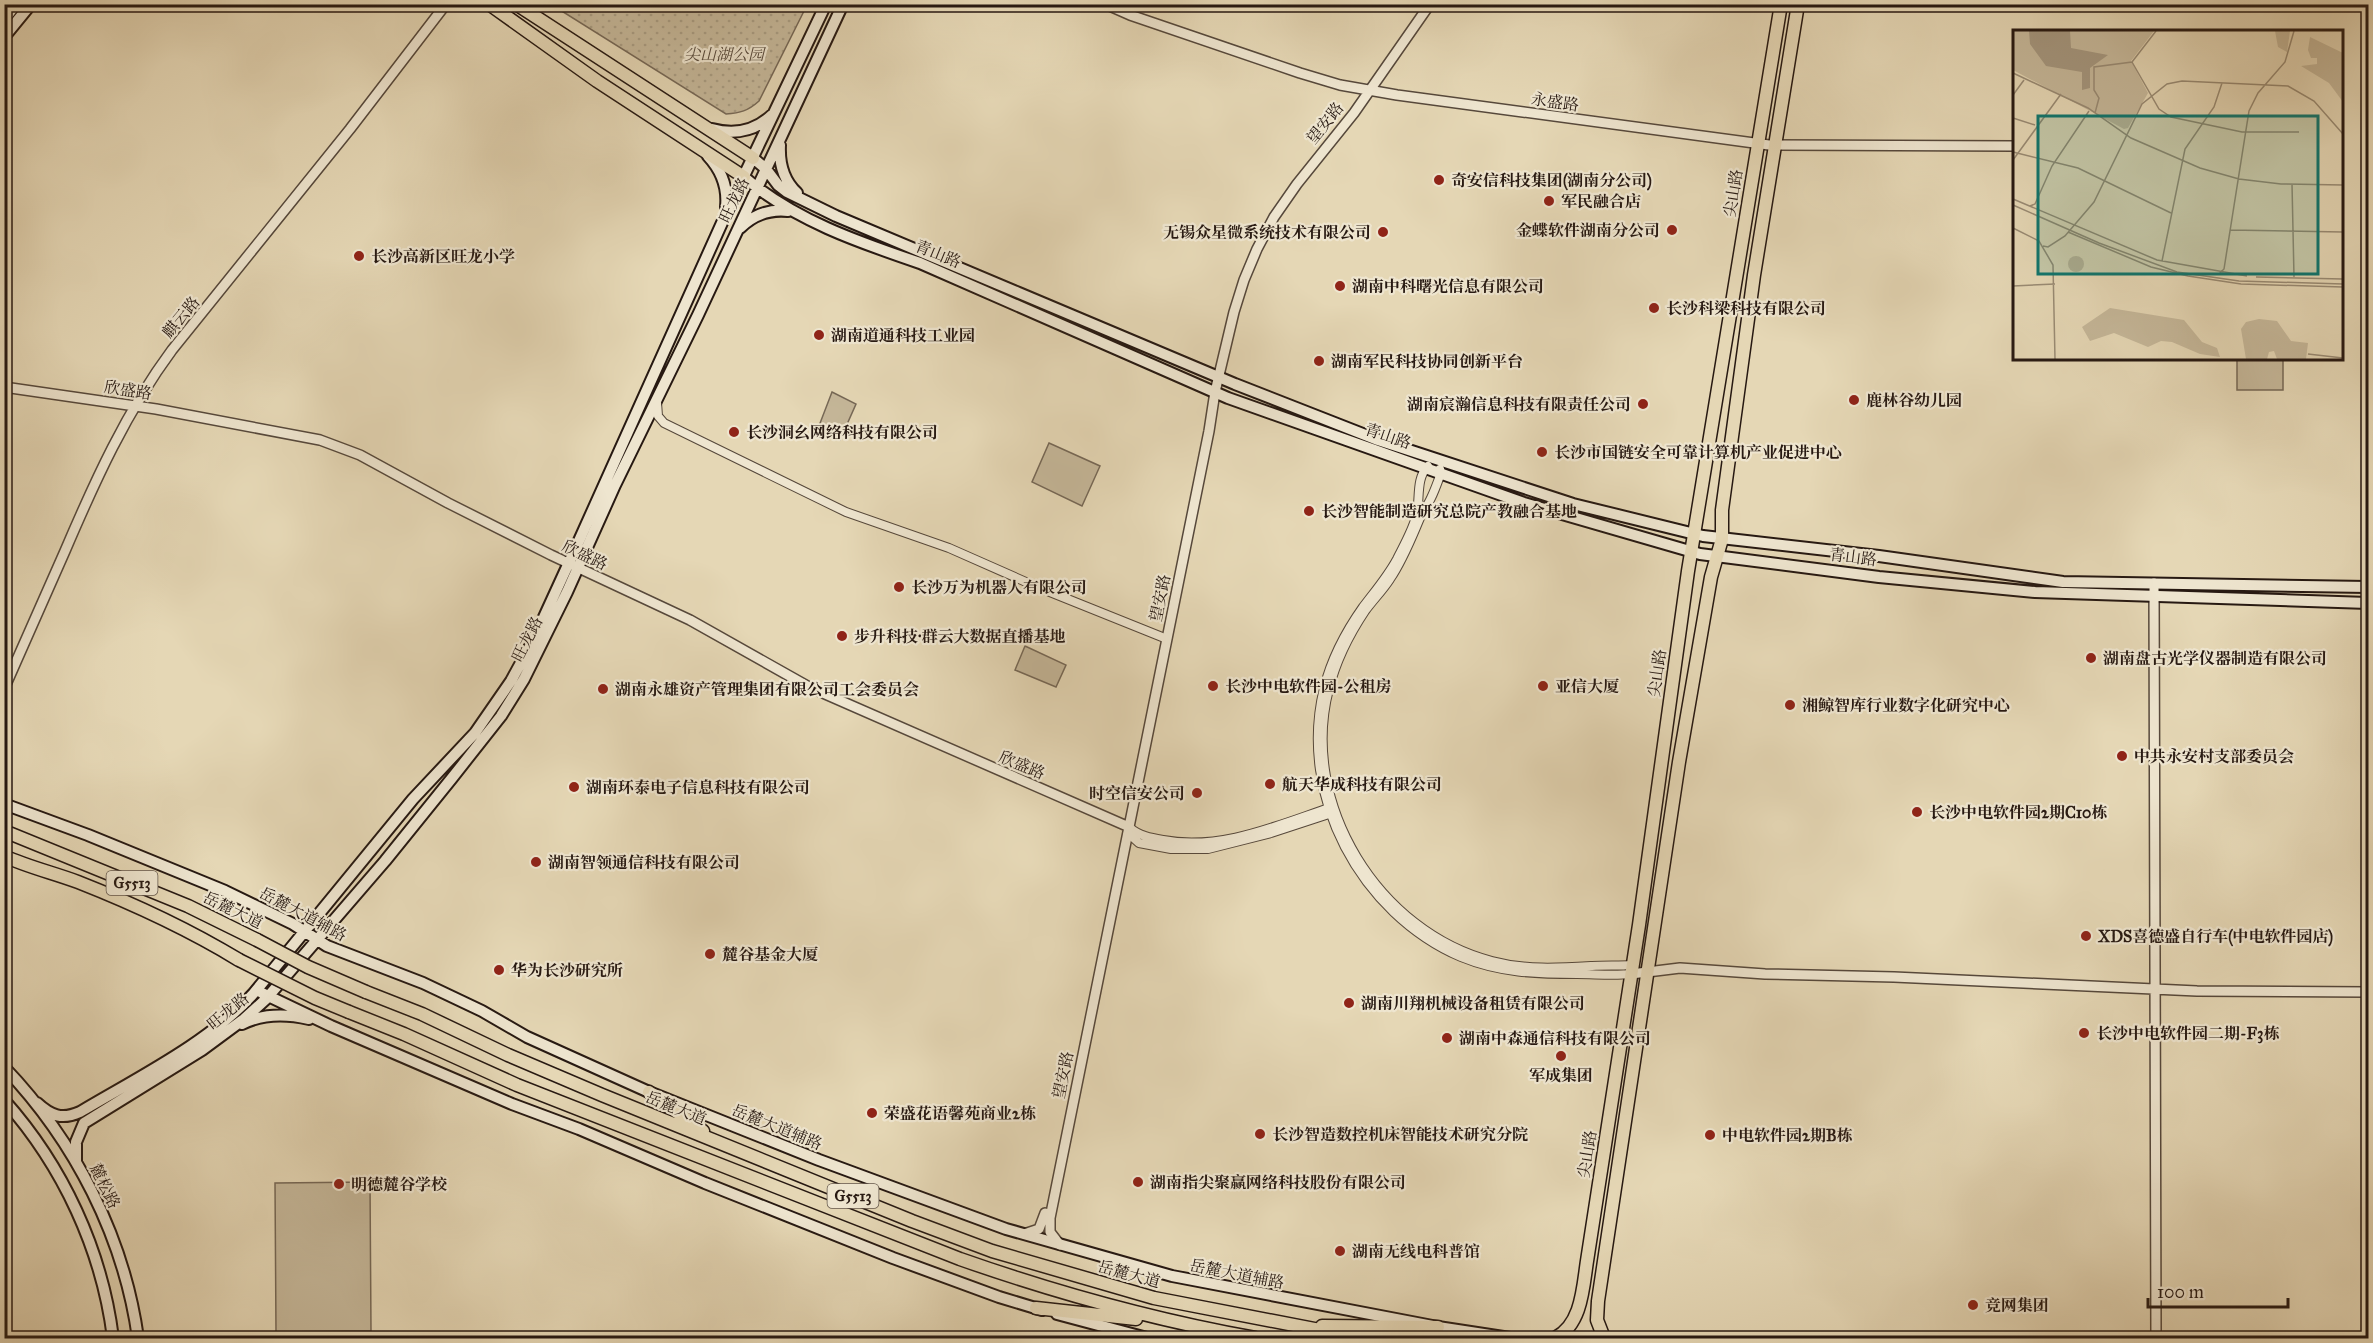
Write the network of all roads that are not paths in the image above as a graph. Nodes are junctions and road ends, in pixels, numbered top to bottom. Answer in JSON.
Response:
{"nodes":[{"id":1,"x":16,"y":4,"type":"edge"},
{"id":2,"x":30,"y":4,"type":"edge"},
{"id":3,"x":438,"y":4,"type":"edge"},
{"id":4,"x":446,"y":4,"type":"edge"},
{"id":5,"x":489,"y":4,"type":"edge"},
{"id":6,"x":516,"y":4,"type":"edge"},
{"id":7,"x":826,"y":4,"type":"edge"},
{"id":8,"x":843,"y":4,"type":"edge"},
{"id":9,"x":1105,"y":4,"type":"edge"},
{"id":10,"x":1118,"y":4,"type":"edge"},
{"id":11,"x":1424,"y":4,"type":"edge"},
{"id":12,"x":1430,"y":4,"type":"edge"},
{"id":13,"x":1781,"y":4,"type":"edge"},
{"id":14,"x":1798,"y":4,"type":"edge"},
{"id":15,"x":4,"y":20,"type":"edge"},
{"id":16,"x":4,"y":37,"type":"edge"},
{"id":17,"x":1368,"y":87,"type":"junction"},
{"id":18,"x":778,"y":107,"type":"junction"},
{"id":19,"x":707,"y":128,"type":"junction"},
{"id":20,"x":782,"y":137,"type":"junction"},
{"id":21,"x":1758,"y":141,"type":"junction"},
{"id":22,"x":2013,"y":141,"type":"edge"},
{"id":23,"x":1775,"y":142,"type":"junction"},
{"id":24,"x":697,"y":146,"type":"junction"},
{"id":25,"x":2013,"y":146,"type":"edge"},
{"id":26,"x":753,"y":158,"type":"junction"},
{"id":27,"x":766,"y":169,"type":"junction"},
{"id":28,"x":744,"y":177,"type":"junction"},
{"id":29,"x":757,"y":188,"type":"junction"},
{"id":30,"x":812,"y":204,"type":"junction"},
{"id":31,"x":796,"y":213,"type":"junction"},
{"id":32,"x":722,"y":224,"type":"junction"},
{"id":33,"x":733,"y":238,"type":"junction"},
{"id":34,"x":1216,"y":376,"type":"junction"},
{"id":35,"x":4,"y":387,"type":"edge"},
{"id":36,"x":1213,"y":391,"type":"junction"},
{"id":37,"x":4,"y":392,"type":"edge"},
{"id":38,"x":657,"y":396,"type":"junction"},
{"id":39,"x":131,"y":407,"type":"junction"},
{"id":40,"x":641,"y":431,"type":"junction"},
{"id":41,"x":1436,"y":459,"type":"junction"},
{"id":42,"x":1425,"y":467,"type":"junction"},
{"id":43,"x":1441,"y":473,"type":"junction"},
{"id":44,"x":1695,"y":535,"type":"junction"},
{"id":45,"x":1722,"y":539,"type":"junction"},
{"id":46,"x":1692,"y":552,"type":"junction"},
{"id":47,"x":1718,"y":557,"type":"junction"},
{"id":48,"x":572,"y":568,"type":"junction"},
{"id":49,"x":2156,"y":583,"type":"junction"},
{"id":50,"x":2368,"y":587,"type":"edge"},
{"id":51,"x":2156,"y":596,"type":"junction"},
{"id":52,"x":2368,"y":603,"type":"edge"},
{"id":53,"x":1165,"y":640,"type":"junction"},
{"id":54,"x":4,"y":678,"type":"edge"},
{"id":55,"x":4,"y":689,"type":"edge"},
{"id":56,"x":5,"y":804,"type":"edge"},
{"id":57,"x":1331,"y":810,"type":"junction"},
{"id":58,"x":1126,"y":829,"type":"junction"},
{"id":59,"x":4,"y":831,"type":"edge"},
{"id":60,"x":4,"y":856,"type":"edge"},
{"id":61,"x":304,"y":931,"type":"junction"},
{"id":62,"x":317,"y":940,"type":"junction"},
{"id":63,"x":1648,"y":968,"type":"junction"},
{"id":64,"x":1632,"y":970,"type":"junction"},
{"id":65,"x":2157,"y":986,"type":"junction"},
{"id":66,"x":2368,"y":987,"type":"edge"},
{"id":67,"x":257,"y":990,"type":"junction"},
{"id":68,"x":2368,"y":992,"type":"edge"},
{"id":69,"x":268,"y":996,"type":"junction"},
{"id":70,"x":331,"y":1026,"type":"junction"},
{"id":71,"x":228,"y":1031,"type":"junction"},
{"id":72,"x":4,"y":1067,"type":"edge"},
{"id":73,"x":649,"y":1092,"type":"junction"},
{"id":74,"x":4,"y":1100,"type":"edge"},
{"id":75,"x":37,"y":1103,"type":"junction"},
{"id":76,"x":718,"y":1143,"type":"junction"},
{"id":77,"x":76,"y":1162,"type":"junction"},
{"id":78,"x":1021,"y":1234,"type":"junction"},
{"id":79,"x":1062,"y":1246,"type":"junction"},
{"id":80,"x":1036,"y":1308,"type":"junction"},
{"id":81,"x":1182,"y":1324,"type":"junction"},
{"id":82,"x":1289,"y":1325,"type":"junction"},
{"id":83,"x":1438,"y":1327,"type":"junction"},
{"id":84,"x":112,"y":1338,"type":"edge"},
{"id":85,"x":138,"y":1338,"type":"edge"},
{"id":86,"x":1147,"y":1338,"type":"edge"},
{"id":87,"x":1255,"y":1338,"type":"edge"},
{"id":88,"x":1361,"y":1338,"type":"edge"},
{"id":89,"x":1510,"y":1338,"type":"edge"},
{"id":90,"x":1555,"y":1338,"type":"edge"},
{"id":91,"x":1604,"y":1338,"type":"edge"},
{"id":92,"x":2158,"y":1338,"type":"edge"}],
"edges":[{"from":1,"to":15,"type":"main road"},
{"from":2,"to":16,"type":"main road"},
{"from":3,"to":39,"type":"street","name":"麒云路"},
{"from":4,"to":39,"type":"street","name":"麒云路"},
{"from":5,"to":24,"type":"main road","name":"青山路"},
{"from":6,"to":19,"type":"main road","name":"青山路"},
{"from":7,"to":18,"type":"main road","name":"旺龙路"},
{"from":8,"to":20,"type":"main road","name":"旺龙路"},
{"from":9,"to":17,"type":"street","name":"永盛路"},
{"from":10,"to":17,"type":"street","name":"永盛路"},
{"from":11,"to":17,"type":"street","name":"望安路"},
{"from":12,"to":17,"type":"street","name":"望安路"},
{"from":13,"to":21,"type":"main road","name":"尖山路"},
{"from":14,"to":23,"type":"main road","name":"尖山路"},
{"from":17,"to":21,"type":"street","name":"永盛路"},
{"from":17,"to":34,"type":"street","name":"望安路"},
{"from":18,"to":19,"type":"main road"},
{"from":18,"to":26,"type":"main road","name":"旺龙路"},
{"from":19,"to":26,"type":"main road","name":"青山路"},
{"from":20,"to":27,"type":"main road","name":"旺龙路"},
{"from":20,"to":30,"type":"main road"},
{"from":21,"to":23,"type":"street","name":"永盛路"},
{"from":21,"to":44,"type":"main road","name":"尖山路"},
{"from":22,"to":23,"type":"street","name":"永盛路"},
{"from":23,"to":25,"type":"street","name":"永盛路"},
{"from":23,"to":45,"type":"main road","name":"尖山路"},
{"from":24,"to":28,"type":"main road","name":"青山路"},
{"from":24,"to":32,"type":"main road"},
{"from":26,"to":27,"type":"main road","name":"青山路"},
{"from":26,"to":28,"type":"main road","name":"旺龙路"},
{"from":27,"to":29,"type":"main road","name":"旺龙路"},
{"from":27,"to":30,"type":"main road","name":"青山路"},
{"from":28,"to":29,"type":"main road","name":"青山路"},
{"from":28,"to":32,"type":"main road","name":"旺龙路"},
{"from":29,"to":31,"type":"main road","name":"青山路"},
{"from":29,"to":33,"type":"main road","name":"旺龙路"},
{"from":30,"to":34,"type":"main road","name":"青山路"},
{"from":31,"to":33,"type":"main road"},
{"from":31,"to":36,"type":"main road","name":"青山路"},
{"from":32,"to":48,"type":"main road","name":"旺龙路"},
{"from":33,"to":38,"type":"main road","name":"旺龙路"},
{"from":34,"to":36,"type":"street","name":"望安路"},
{"from":34,"to":41,"type":"main road","name":"青山路"},
{"from":35,"to":39,"type":"street","name":"欣盛路"},
{"from":36,"to":42,"type":"main road","name":"青山路"},
{"from":36,"to":53,"type":"street","name":"望安路"},
{"from":37,"to":39,"type":"street","name":"欣盛路"},
{"from":38,"to":40,"type":"main road","name":"旺龙路"},
{"from":38,"to":53,"type":"street"},
{"from":39,"to":48,"type":"street","name":"欣盛路"},
{"from":39,"to":54,"type":"street","name":"麒云路"},
{"from":39,"to":55,"type":"street","name":"麒云路"},
{"from":40,"to":48,"type":"main road","name":"旺龙路"},
{"from":40,"to":53,"type":"street"},
{"from":41,"to":42,"type":"street"},
{"from":41,"to":43,"type":"street"},
{"from":41,"to":44,"type":"main road","name":"青山路"},
{"from":42,"to":43,"type":"main road","name":"青山路"},
{"from":42,"to":57,"type":"street"},
{"from":43,"to":46,"type":"main road","name":"青山路"},
{"from":43,"to":57,"type":"street"},
{"from":44,"to":45,"type":"main road","name":"青山路"},
{"from":44,"to":46,"type":"main road","name":"尖山路"},
{"from":45,"to":47,"type":"main road","name":"尖山路"},
{"from":45,"to":49,"type":"main road","name":"青山路"},
{"from":46,"to":47,"type":"main road","name":"青山路"},
{"from":46,"to":64,"type":"main road","name":"尖山路"},
{"from":47,"to":51,"type":"main road","name":"青山路"},
{"from":47,"to":63,"type":"main road","name":"尖山路"},
{"from":48,"to":58,"type":"street","name":"欣盛路"},
{"from":48,"to":61,"type":"main road","name":"旺龙路"},
{"from":48,"to":62,"type":"main road","name":"旺龙路"},
{"from":49,"to":50,"type":"main road","name":"青山路"},
{"from":49,"to":51,"type":"street"},
{"from":51,"to":52,"type":"main road","name":"青山路"},
{"from":51,"to":65,"type":"street"},
{"from":53,"to":58,"type":"street","name":"望安路"},
{"from":56,"to":61,"type":"main road","name":"岳麓大道辅路"},
{"from":57,"to":58,"type":"street"},
{"from":57,"to":64,"type":"street"},
{"from":58,"to":78,"type":"street","name":"望安路"},
{"from":58,"to":79,"type":"street","name":"望安路"},
{"from":59,"to":76,"type":"main road","name":"岳麓大道","number":"G5513","bridge":true},
{"from":60,"to":81,"type":"main road","number":"G5513","bridge":true},
{"from":61,"to":62,"type":"main road","name":"岳麓大道辅路"},
{"from":61,"to":67,"type":"main road","name":"旺龙路"},
{"from":62,"to":69,"type":"main road","name":"旺龙路"},
{"from":62,"to":73,"type":"main road","name":"岳麓大道辅路"},
{"from":63,"to":64,"type":"street"},
{"from":63,"to":65,"type":"street"},
{"from":63,"to":91,"type":"main road","name":"尖山路"},
{"from":64,"to":90,"type":"main road","name":"尖山路"},
{"from":65,"to":66,"type":"street"},
{"from":65,"to":68,"type":"street"},
{"from":65,"to":92,"type":"street"},
{"from":67,"to":69,"type":"main road"},
{"from":67,"to":75,"type":"main road","name":"旺龙路"},
{"from":69,"to":70,"type":"main road"},
{"from":69,"to":71,"type":"main road","name":"旺龙路"},
{"from":70,"to":71,"type":"main road"},
{"from":70,"to":80,"type":"main road"},
{"from":71,"to":77,"type":"main road","name":"旺龙路"},
{"from":72,"to":75,"type":"main road","name":"麓松路"},
{"from":73,"to":76,"type":"main road"},
{"from":73,"to":78,"type":"main road","name":"岳麓大道辅路"},
{"from":74,"to":84,"type":"main road"},
{"from":75,"to":77,"type":"main road","name":"麓松路"},
{"from":76,"to":82,"type":"main road","name":"岳麓大道","number":"G5513"},
{"from":77,"to":85,"type":"main road","name":"麓松路"},
{"from":78,"to":79,"type":"main road","name":"岳麓大道辅路"},
{"from":79,"to":83,"type":"main road","name":"岳麓大道辅路"},
{"from":80,"to":81,"type":"main road"},
{"from":80,"to":86,"type":"main road"},
{"from":81,"to":87,"type":"main road","number":"G5513"},
{"from":82,"to":83,"type":"main road"},
{"from":82,"to":88,"type":"main road","name":"岳麓大道","number":"G5513"},
{"from":83,"to":89,"type":"main road","name":"岳麓大道辅路"}]}
